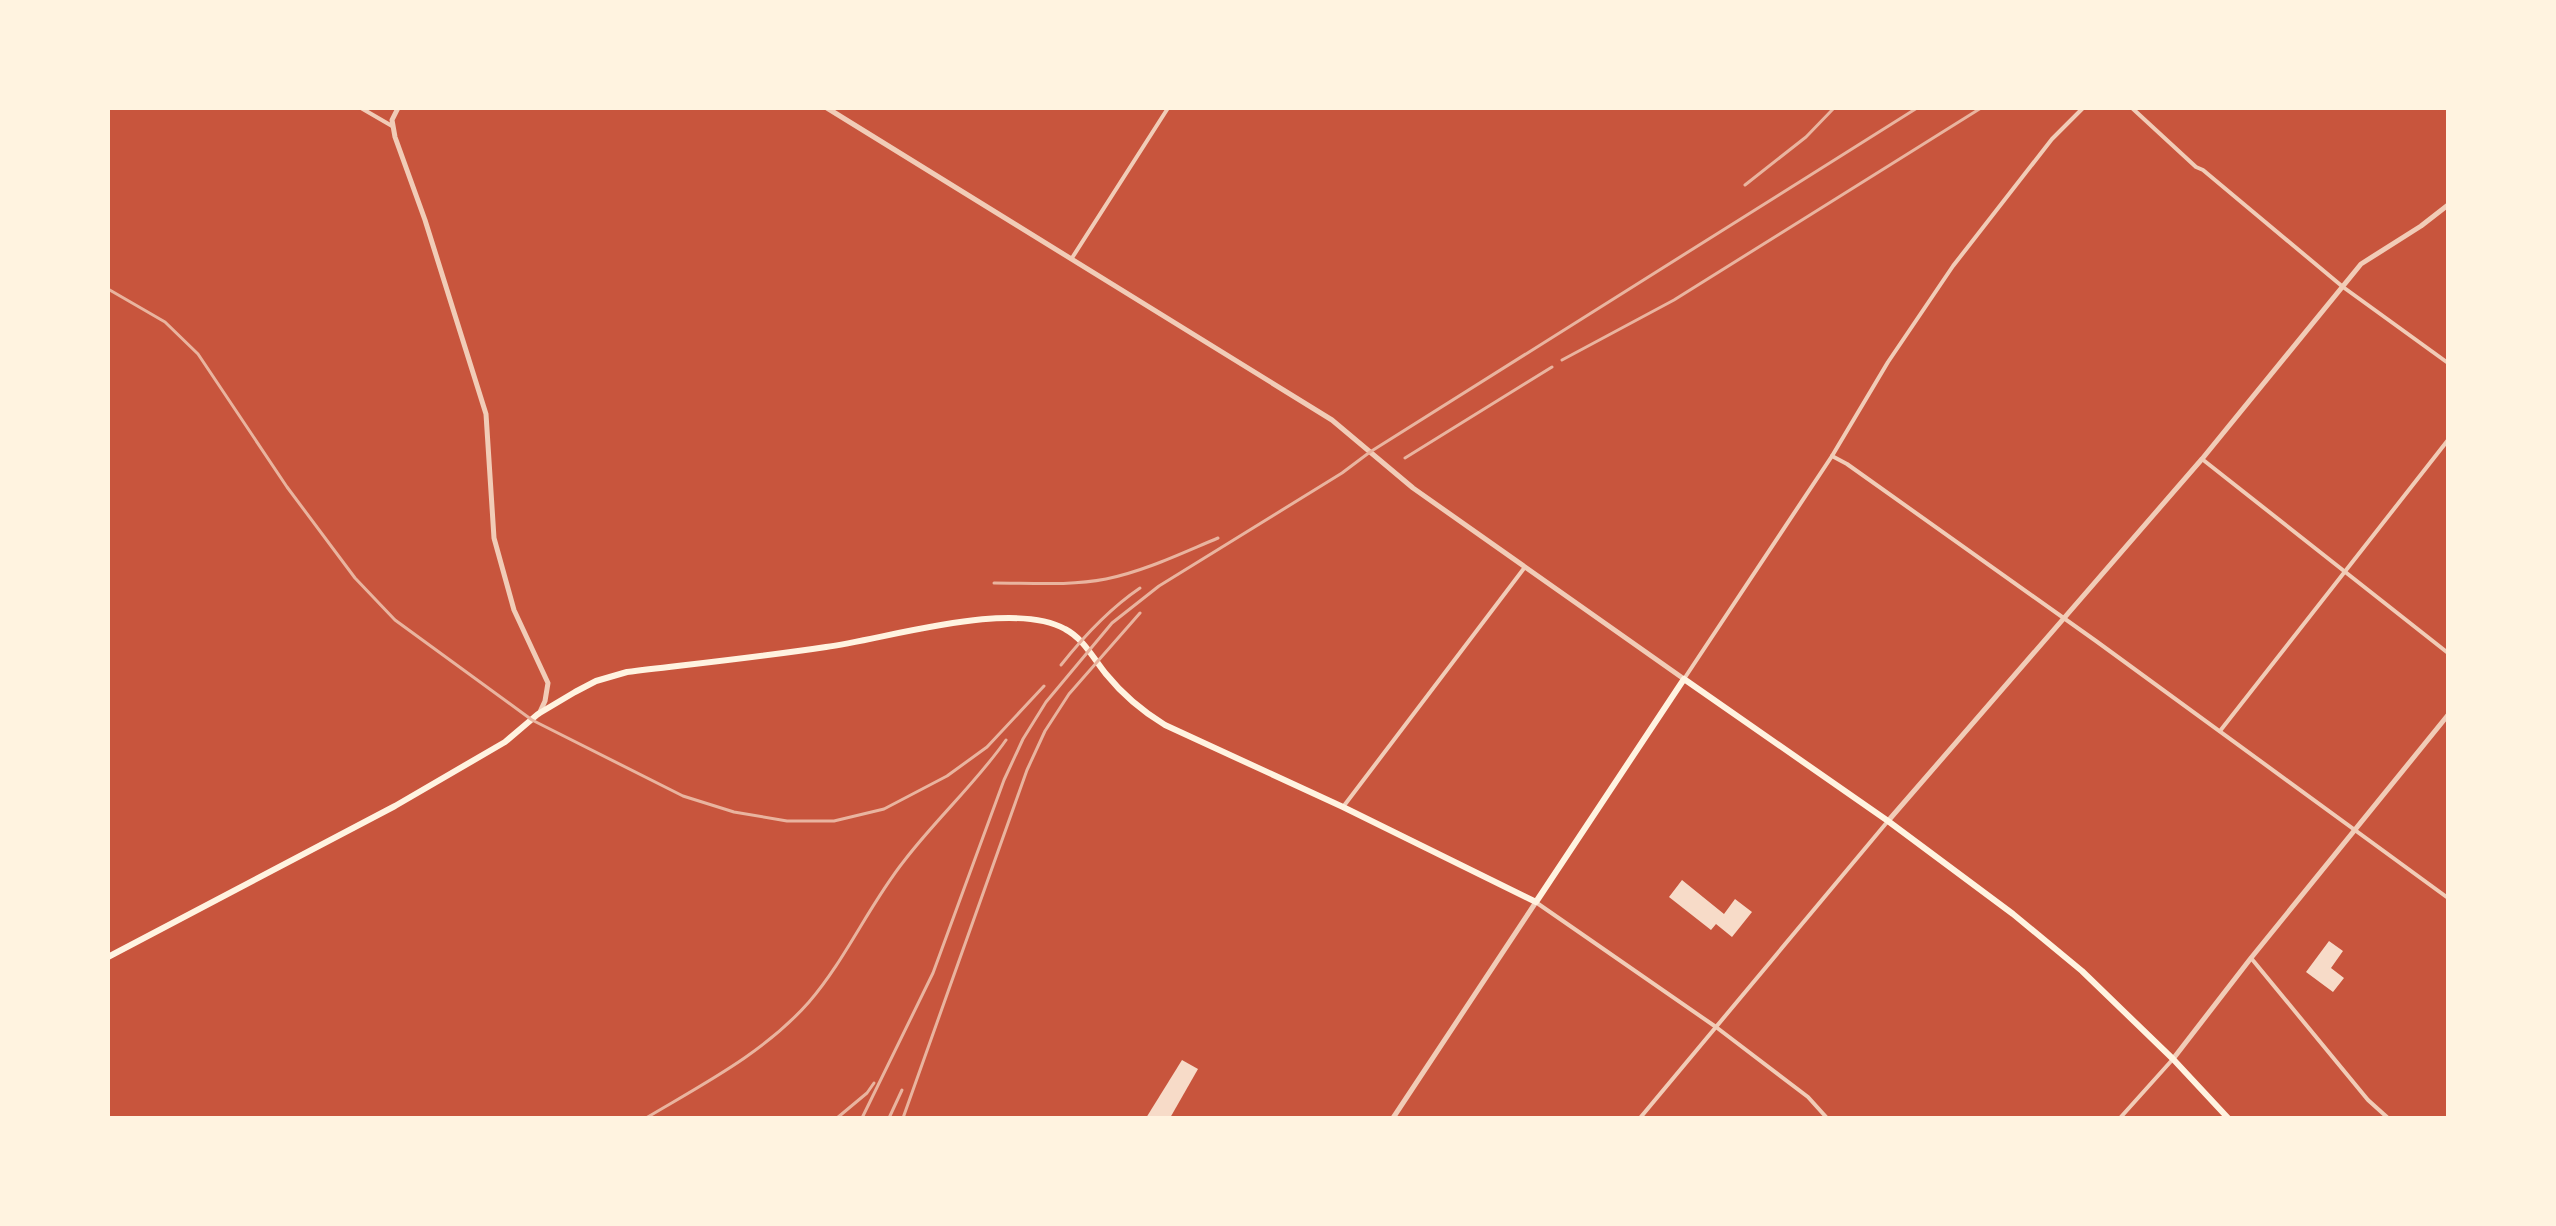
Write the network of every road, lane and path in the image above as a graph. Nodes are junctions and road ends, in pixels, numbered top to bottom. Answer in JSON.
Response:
{"nodes":[{"id":1,"x":361,"y":108,"type":"edge"},
{"id":2,"x":398,"y":108,"type":"edge"},
{"id":3,"x":827,"y":108,"type":"edge"},
{"id":4,"x":1168,"y":108,"type":"edge"},
{"id":5,"x":2083,"y":108,"type":"edge"},
{"id":6,"x":2132,"y":108,"type":"edge"},
{"id":7,"x":392,"y":126,"type":"junction"},
{"id":8,"x":2448,"y":205,"type":"edge"},
{"id":9,"x":1072,"y":258,"type":"junction"},
{"id":10,"x":2343,"y":287,"type":"junction"},
{"id":11,"x":2448,"y":363,"type":"edge"},
{"id":12,"x":2448,"y":440,"type":"edge"},
{"id":13,"x":1832,"y":456,"type":"junction"},
{"id":14,"x":2202,"y":459,"type":"junction"},
{"id":15,"x":1525,"y":567,"type":"junction"},
{"id":16,"x":2345,"y":571,"type":"junction"},
{"id":17,"x":2064,"y":618,"type":"junction"},
{"id":18,"x":2448,"y":653,"type":"edge"},
{"id":19,"x":1684,"y":679,"type":"junction"},
{"id":20,"x":538,"y":714,"type":"junction"},
{"id":21,"x":2448,"y":715,"type":"edge"},
{"id":22,"x":2219,"y":732,"type":"junction"},
{"id":23,"x":1343,"y":807,"type":"junction"},
{"id":24,"x":1888,"y":821,"type":"junction"},
{"id":25,"x":2354,"y":831,"type":"junction"},
{"id":26,"x":2448,"y":898,"type":"edge"},
{"id":27,"x":1536,"y":902,"type":"junction"},
{"id":28,"x":108,"y":957,"type":"edge"},
{"id":29,"x":2251,"y":958,"type":"junction"},
{"id":30,"x":1716,"y":1027,"type":"junction"},
{"id":31,"x":2173,"y":1059,"type":"junction"},
{"id":32,"x":1393,"y":1118,"type":"edge"},
{"id":33,"x":1640,"y":1118,"type":"edge"},
{"id":34,"x":1827,"y":1118,"type":"edge"},
{"id":35,"x":2120,"y":1118,"type":"edge"},
{"id":36,"x":2228,"y":1118,"type":"edge"},
{"id":37,"x":2388,"y":1118,"type":"edge"}],
"edges":[{"from":1,"to":7,"type":"street"},
{"from":2,"to":7,"type":"street"},
{"from":3,"to":9,"type":"street"},
{"from":4,"to":9,"type":"street"},
{"from":5,"to":13,"type":"street"},
{"from":6,"to":10,"type":"street"},
{"from":7,"to":20,"type":"street"},
{"from":8,"to":10,"type":"street"},
{"from":9,"to":15,"type":"street"},
{"from":10,"to":11,"type":"street"},
{"from":10,"to":14,"type":"street"},
{"from":12,"to":16,"type":"street"},
{"from":13,"to":17,"type":"street"},
{"from":13,"to":19,"type":"street"},
{"from":14,"to":16,"type":"street"},
{"from":14,"to":17,"type":"street"},
{"from":15,"to":19,"type":"street"},
{"from":15,"to":23,"type":"street"},
{"from":16,"to":18,"type":"street"},
{"from":16,"to":22,"type":"street"},
{"from":17,"to":22,"type":"street"},
{"from":17,"to":24,"type":"street"},
{"from":19,"to":24,"type":"main road"},
{"from":19,"to":27,"type":"main road"},
{"from":20,"to":23,"type":"main road"},
{"from":20,"to":28,"type":"main road"},
{"from":21,"to":25,"type":"street"},
{"from":22,"to":25,"type":"street"},
{"from":23,"to":27,"type":"main road"},
{"from":24,"to":30,"type":"street"},
{"from":24,"to":31,"type":"main road"},
{"from":25,"to":26,"type":"street"},
{"from":25,"to":29,"type":"street"},
{"from":27,"to":30,"type":"street"},
{"from":27,"to":32,"type":"street"},
{"from":29,"to":31,"type":"street"},
{"from":29,"to":37,"type":"street"},
{"from":30,"to":33,"type":"street"},
{"from":30,"to":34,"type":"street"},
{"from":31,"to":35,"type":"street"},
{"from":31,"to":36,"type":"main road"}]}
